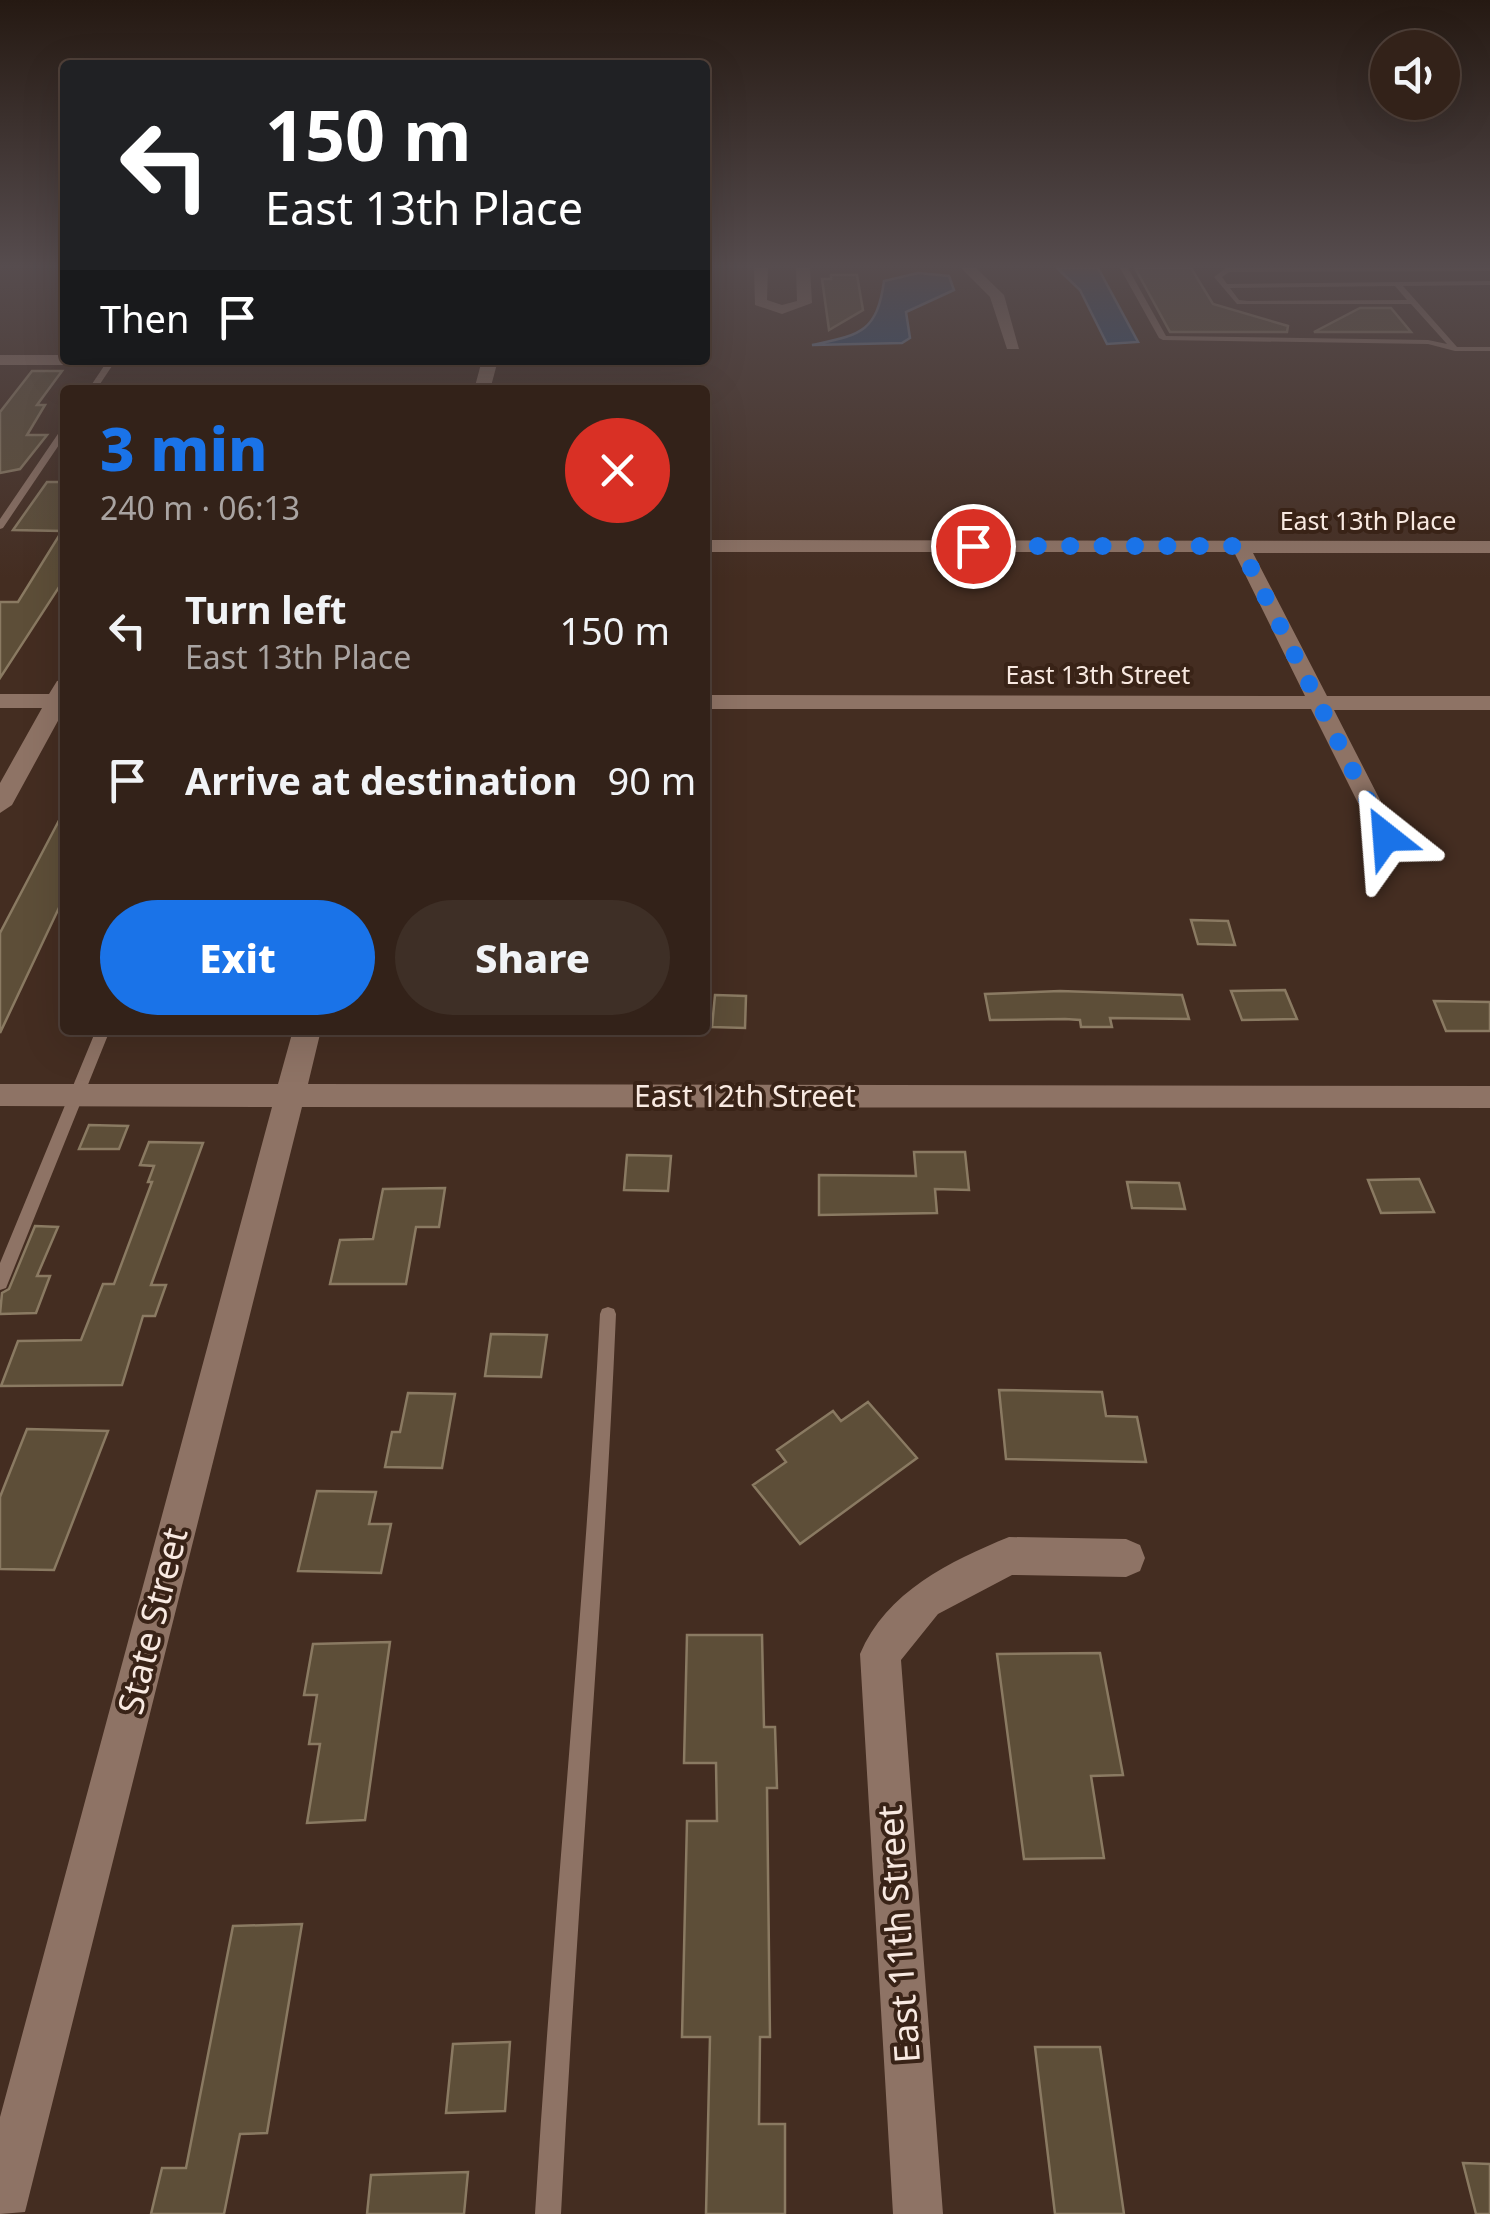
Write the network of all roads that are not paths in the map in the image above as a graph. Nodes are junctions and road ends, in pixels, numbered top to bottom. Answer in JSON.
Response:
{"nodes":[{"id":1,"x":60,"y":437,"type":"edge"},
{"id":2,"x":0,"y":526,"type":"edge"},
{"id":3,"x":710,"y":546,"type":"edge"},
{"id":4,"x":1240,"y":546,"type":"junction"},
{"id":5,"x":1490,"y":547,"type":"edge"},
{"id":6,"x":60,"y":696,"type":"edge"},
{"id":7,"x":60,"y":700,"type":"edge"},
{"id":8,"x":0,"y":701,"type":"edge"},
{"id":9,"x":710,"y":702,"type":"edge"},
{"id":10,"x":1316,"y":703,"type":"junction"},
{"id":11,"x":1490,"y":704,"type":"edge"},
{"id":12,"x":0,"y":805,"type":"edge"},
{"id":13,"x":1386,"y":837,"type":"dead end"},
{"id":14,"x":101,"y":1035,"type":"edge"},
{"id":15,"x":305,"y":1035,"type":"edge"},
{"id":16,"x":0,"y":1096,"type":"edge"},
{"id":17,"x":78,"y":1096,"type":"junction"},
{"id":18,"x":288,"y":1097,"type":"junction"},
{"id":19,"x":1490,"y":1097,"type":"edge"},
{"id":20,"x":0,"y":1283,"type":"edge"},
{"id":21,"x":608,"y":1314,"type":"dead end"},
{"id":22,"x":1126,"y":1558,"type":"dead end"},
{"id":23,"x":0,"y":2212,"type":"edge"},
{"id":24,"x":548,"y":2214,"type":"edge"},
{"id":25,"x":918,"y":2214,"type":"edge"}],
"edges":[{"from":1,"to":2,"type":"lane"},
{"from":3,"to":4,"type":"street","name":"East 13th Place"},
{"from":4,"to":5,"type":"street","name":"East 13th Place"},
{"from":4,"to":10,"type":"street"},
{"from":6,"to":8,"type":"street"},
{"from":7,"to":12,"type":"street"},
{"from":9,"to":10,"type":"street","name":"East 13th Street"},
{"from":10,"to":11,"type":"street","name":"East 13th Street"},
{"from":10,"to":13,"type":"street"},
{"from":14,"to":17,"type":"lane"},
{"from":15,"to":18,"type":"street","name":"State Street"},
{"from":16,"to":17,"type":"street","name":"East 12th Street"},
{"from":17,"to":18,"type":"street","name":"East 12th Street"},
{"from":17,"to":20,"type":"lane"},
{"from":18,"to":19,"type":"street","name":"East 12th Street"},
{"from":18,"to":23,"type":"street","name":"State Street"},
{"from":21,"to":24,"type":"lane"},
{"from":22,"to":25,"type":"street","name":"East 11th Street"}]}
